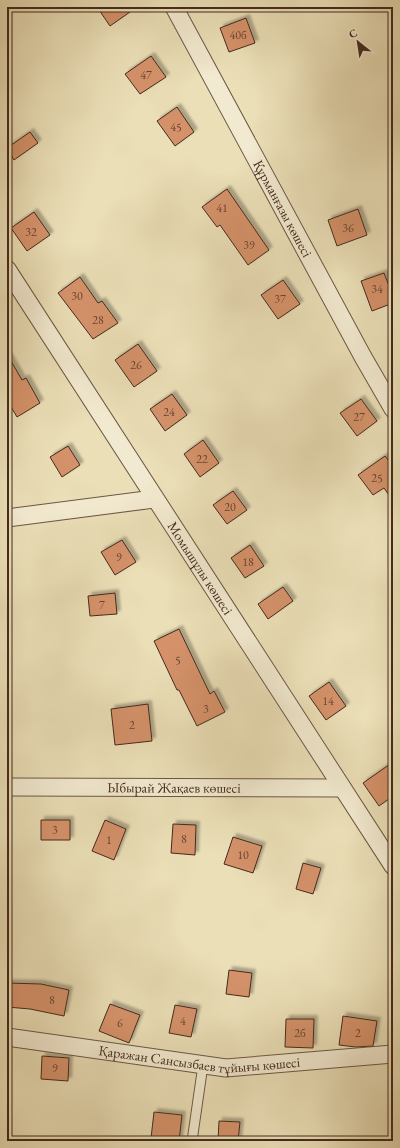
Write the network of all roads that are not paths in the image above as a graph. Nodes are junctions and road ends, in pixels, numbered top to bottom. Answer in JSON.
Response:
{"nodes":[{"id":1,"x":174,"y":7,"type":"edge"},
{"id":2,"x":7,"y":269,"type":"edge"},
{"id":3,"x":393,"y":409,"type":"edge"},
{"id":4,"x":154,"y":498,"type":"junction"},
{"id":5,"x":7,"y":518,"type":"edge"},
{"id":6,"x":7,"y":787,"type":"edge"},
{"id":7,"x":342,"y":788,"type":"junction"},
{"id":8,"x":393,"y":866,"type":"edge"},
{"id":9,"x":7,"y":1037,"type":"edge"},
{"id":10,"x":393,"y":1054,"type":"edge"},
{"id":11,"x":203,"y":1064,"type":"junction"},
{"id":12,"x":192,"y":1141,"type":"edge"}],
"edges":[{"from":1,"to":3,"type":"street","name":"Құрманғазы көшесі"},
{"from":2,"to":4,"type":"street","name":"Момышұлы көшесі"},
{"from":4,"to":5,"type":"street"},
{"from":4,"to":7,"type":"street","name":"Момышұлы көшесі"},
{"from":6,"to":7,"type":"street","name":"Ыбырай Жақаев көшесі"},
{"from":7,"to":8,"type":"street","name":"Момышұлы көшесі"},
{"from":9,"to":11,"type":"street","name":"Қаражан Сансызбаев тұйығы көшесі"},
{"from":10,"to":11,"type":"street","name":"Қаражан Сансызбаев тұйығы көшесі"},
{"from":11,"to":12,"type":"lane"}]}
